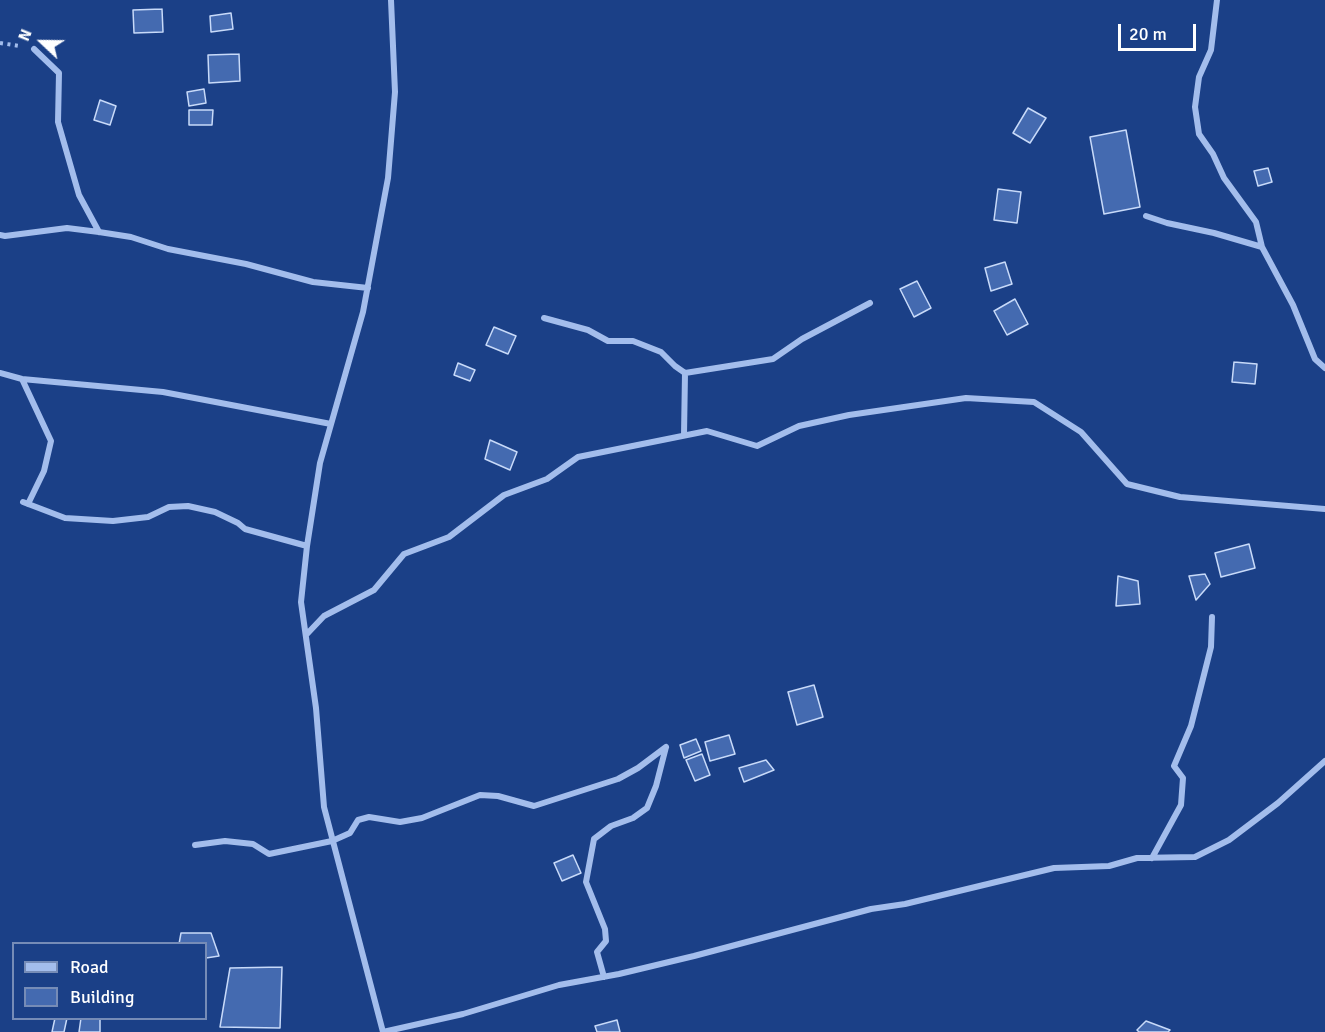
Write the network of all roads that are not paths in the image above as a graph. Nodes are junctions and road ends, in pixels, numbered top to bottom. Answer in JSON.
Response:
{"nodes":[{"id":1,"x":391,"y":0,"type":"edge"},
{"id":2,"x":1217,"y":0,"type":"edge"},
{"id":3,"x":34,"y":49,"type":"dead end"},
{"id":4,"x":1146,"y":216,"type":"dead end"},
{"id":5,"x":99,"y":232,"type":"junction"},
{"id":6,"x":0,"y":235,"type":"edge"},
{"id":7,"x":1262,"y":248,"type":"junction"},
{"id":8,"x":368,"y":288,"type":"junction"},
{"id":9,"x":870,"y":303,"type":"dead end"},
{"id":10,"x":544,"y":318,"type":"dead end"},
{"id":11,"x":1325,"y":368,"type":"edge"},
{"id":12,"x":0,"y":373,"type":"edge"},
{"id":13,"x":685,"y":373,"type":"junction"},
{"id":14,"x":22,"y":379,"type":"junction"},
{"id":15,"x":331,"y":424,"type":"junction"},
{"id":16,"x":684,"y":435,"type":"junction"},
{"id":17,"x":1325,"y":509,"type":"edge"},
{"id":18,"x":307,"y":546,"type":"junction"},
{"id":19,"x":1212,"y":617,"type":"dead end"},
{"id":20,"x":306,"y":635,"type":"junction"},
{"id":21,"x":1325,"y":761,"type":"edge"},
{"id":22,"x":332,"y":841,"type":"junction"},
{"id":23,"x":195,"y":845,"type":"dead end"},
{"id":24,"x":1152,"y":858,"type":"junction"},
{"id":25,"x":604,"y":977,"type":"junction"},
{"id":26,"x":383,"y":1032,"type":"edge"}],
"edges":[{"from":1,"to":8,"type":"street"},
{"from":2,"to":7,"type":"street"},
{"from":3,"to":5,"type":"street"},
{"from":4,"to":7,"type":"street"},
{"from":5,"to":6,"type":"street"},
{"from":5,"to":8,"type":"street"},
{"from":7,"to":11,"type":"street"},
{"from":8,"to":15,"type":"street"},
{"from":9,"to":13,"type":"street"},
{"from":10,"to":13,"type":"street"},
{"from":12,"to":14,"type":"street"},
{"from":13,"to":16,"type":"street"},
{"from":14,"to":15,"type":"street"},
{"from":14,"to":18,"type":"street"},
{"from":15,"to":18,"type":"street"},
{"from":16,"to":17,"type":"street"},
{"from":16,"to":20,"type":"street"},
{"from":18,"to":20,"type":"street"},
{"from":19,"to":24,"type":"street"},
{"from":20,"to":22,"type":"street"},
{"from":21,"to":24,"type":"street"},
{"from":22,"to":23,"type":"street"},
{"from":22,"to":25,"type":"street"},
{"from":22,"to":26,"type":"street"},
{"from":24,"to":25,"type":"street"},
{"from":25,"to":26,"type":"street"}]}
